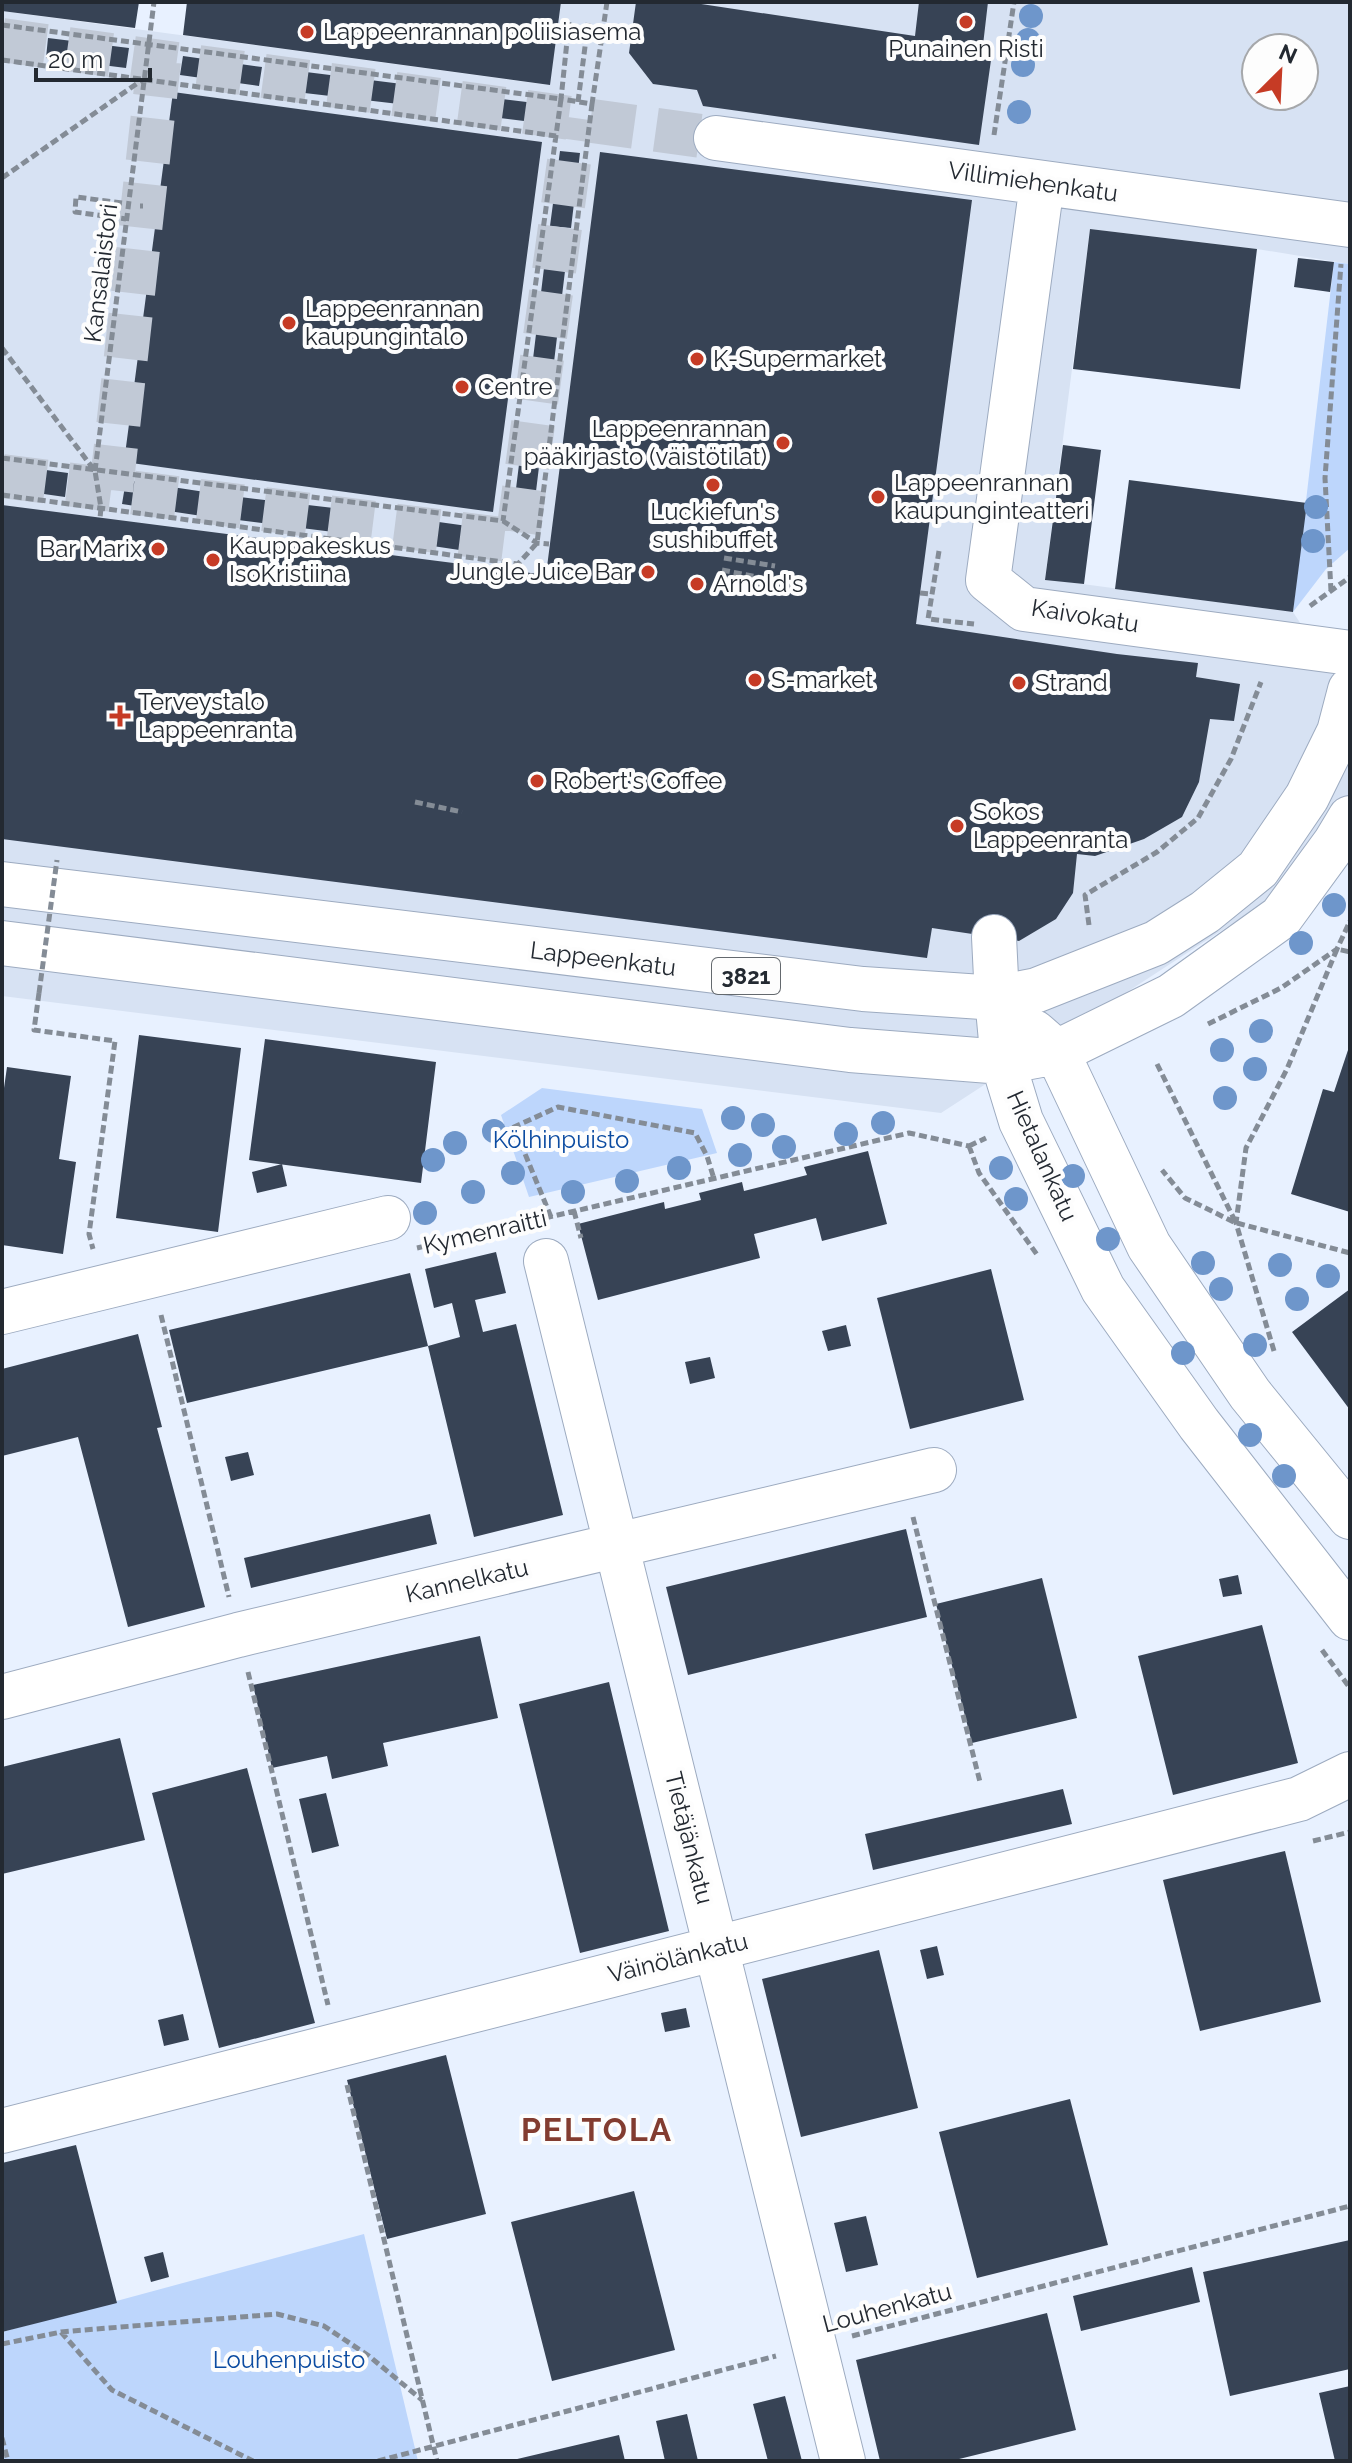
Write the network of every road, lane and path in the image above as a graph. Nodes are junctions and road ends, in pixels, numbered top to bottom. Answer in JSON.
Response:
{"nodes":[{"id":1,"x":154,"y":2,"type":"edge"},
{"id":2,"x":607,"y":2,"type":"edge"},
{"id":3,"x":1014,"y":2,"type":"edge"},
{"id":4,"x":569,"y":22,"type":"dead end"},
{"id":5,"x":588,"y":23,"type":"dead end"},
{"id":6,"x":2,"y":25,"type":"edge"},
{"id":7,"x":148,"y":44,"type":"junction"},
{"id":8,"x":2,"y":60,"type":"edge"},
{"id":9,"x":144,"y":79,"type":"junction"},
{"id":10,"x":561,"y":99,"type":"junction"},
{"id":11,"x":578,"y":102,"type":"junction"},
{"id":12,"x":592,"y":104,"type":"junction"},
{"id":13,"x":556,"y":136,"type":"junction"},
{"id":14,"x":716,"y":138,"type":"tunnel mouth"},
{"id":15,"x":988,"y":176,"type":"junction"},
{"id":16,"x":2,"y":178,"type":"edge"},
{"id":17,"x":1042,"y":184,"type":"junction"},
{"id":18,"x":122,"y":203,"type":"dead end"},
{"id":19,"x":126,"y":219,"type":"junction"},
{"id":20,"x":1346,"y":238,"type":"edge"},
{"id":21,"x":2,"y":348,"type":"edge"},
{"id":22,"x":2,"y":458,"type":"edge"},
{"id":23,"x":95,"y":471,"type":"junction"},
{"id":24,"x":2,"y":495,"type":"edge"},
{"id":25,"x":101,"y":508,"type":"junction"},
{"id":26,"x":100,"y":518,"type":"dead end"},
{"id":27,"x":503,"y":521,"type":"junction"},
{"id":28,"x":537,"y":543,"type":"junction"},
{"id":29,"x":549,"y":544,"type":"dead end"},
{"id":30,"x":724,"y":558,"type":"dead end"},
{"id":31,"x":775,"y":566,"type":"dead end"},
{"id":32,"x":722,"y":570,"type":"dead end"},
{"id":33,"x":1350,"y":577,"type":"edge"},
{"id":34,"x":772,"y":580,"type":"dead end"},
{"id":35,"x":1331,"y":591,"type":"junction"},
{"id":36,"x":920,"y":593,"type":"dead end"},
{"id":37,"x":932,"y":594,"type":"dead end"},
{"id":38,"x":1279,"y":643,"type":"junction"},
{"id":39,"x":1350,"y":653,"type":"edge"},
{"id":40,"x":1350,"y":660,"type":"edge"},
{"id":41,"x":1350,"y":689,"type":"edge"},
{"id":42,"x":415,"y":802,"type":"dead end"},
{"id":43,"x":462,"y":812,"type":"dead end"},
{"id":44,"x":1350,"y":818,"type":"edge"},
{"id":45,"x":57,"y":860,"type":"dead end"},
{"id":46,"x":2,"y":884,"type":"edge"},
{"id":47,"x":1089,"y":930,"type":"dead end"},
{"id":48,"x":994,"y":937,"type":"dead end"},
{"id":49,"x":2,"y":943,"type":"edge"},
{"id":50,"x":1350,"y":952,"type":"edge"},
{"id":51,"x":997,"y":998,"type":"junction"},
{"id":52,"x":1057,"y":1052,"type":"junction"},
{"id":53,"x":1003,"y":1062,"type":"junction"},
{"id":54,"x":1157,"y":1064,"type":"dead end"},
{"id":55,"x":969,"y":1146,"type":"dead end"},
{"id":56,"x":1160,"y":1168,"type":"dead end"},
{"id":57,"x":714,"y":1179,"type":"junction"},
{"id":58,"x":551,"y":1217,"type":"junction"},
{"id":59,"x":1236,"y":1223,"type":"junction"},
{"id":60,"x":396,"y":1235,"type":"joint"},
{"id":61,"x":1350,"y":1253,"type":"edge"},
{"id":62,"x":546,"y":1261,"type":"dead end"},
{"id":63,"x":106,"y":1289,"type":"junction"},
{"id":64,"x":160,"y":1309,"type":"dead end"},
{"id":65,"x":2,"y":1312,"type":"edge"},
{"id":66,"x":1278,"y":1361,"type":"dead end"},
{"id":67,"x":934,"y":1470,"type":"dead end"},
{"id":68,"x":913,"y":1515,"type":"dead end"},
{"id":69,"x":1350,"y":1517,"type":"edge"},
{"id":70,"x":617,"y":1545,"type":"junction"},
{"id":71,"x":1350,"y":1618,"type":"edge"},
{"id":72,"x":238,"y":1635,"type":"junction"},
{"id":73,"x":2,"y":1697,"type":"edge"},
{"id":74,"x":1350,"y":1774,"type":"edge"},
{"id":75,"x":980,"y":1782,"type":"dead end"},
{"id":76,"x":717,"y":1948,"type":"junction"},
{"id":77,"x":337,"y":2046,"type":"junction"},
{"id":78,"x":2,"y":2131,"type":"edge"},
{"id":79,"x":1350,"y":2206,"type":"edge"},
{"id":80,"x":61,"y":2332,"type":"junction"},
{"id":81,"x":2,"y":2344,"type":"edge"},
{"id":82,"x":815,"y":2346,"type":"junction"},
{"id":83,"x":423,"y":2401,"type":"junction"},
{"id":84,"x":2,"y":2438,"type":"edge"},
{"id":85,"x":433,"y":2446,"type":"junction"},
{"id":86,"x":8,"y":2461,"type":"edge"},
{"id":87,"x":253,"y":2461,"type":"edge"},
{"id":88,"x":378,"y":2461,"type":"edge"},
{"id":89,"x":437,"y":2461,"type":"edge"},
{"id":90,"x":843,"y":2461,"type":"edge"}],
"edges":[{"from":1,"to":7,"type":"path","name":"Kansalaistori"},
{"from":2,"to":12,"type":"path"},
{"from":3,"to":15,"type":"path"},
{"from":4,"to":10,"type":"path"},
{"from":5,"to":11,"type":"path"},
{"from":6,"to":7,"type":"path"},
{"from":7,"to":9,"type":"path","name":"Kansalaistori"},
{"from":7,"to":10,"type":"path"},
{"from":8,"to":9,"type":"path"},
{"from":9,"to":13,"type":"path"},
{"from":9,"to":16,"type":"path"},
{"from":9,"to":19,"type":"path","name":"Kansalaistori"},
{"from":10,"to":11,"type":"path"},
{"from":10,"to":13,"type":"path"},
{"from":11,"to":12,"type":"path"},
{"from":12,"to":28,"type":"path"},
{"from":13,"to":27,"type":"path"},
{"from":14,"to":15,"type":"street","name":"Villimiehenkatu"},
{"from":15,"to":17,"type":"street","name":"Villimiehenkatu"},
{"from":17,"to":20,"type":"street","name":"Villimiehenkatu"},
{"from":17,"to":38,"type":"street","name":"Kaivokatu"},
{"from":18,"to":19,"type":"path"},
{"from":19,"to":23,"type":"path","name":"Kansalaistori"},
{"from":20,"to":35,"type":"path"},
{"from":21,"to":23,"type":"path","name":"Kansalaistori"},
{"from":22,"to":23,"type":"path"},
{"from":23,"to":25,"type":"path","name":"Kansalaistori"},
{"from":23,"to":27,"type":"path"},
{"from":24,"to":25,"type":"path"},
{"from":25,"to":26,"type":"path","name":"Kansalaistori"},
{"from":25,"to":28,"type":"path"},
{"from":27,"to":28,"type":"path"},
{"from":28,"to":29,"type":"path"},
{"from":30,"to":31,"type":"path"},
{"from":32,"to":34,"type":"path"},
{"from":33,"to":35,"type":"path"},
{"from":35,"to":38,"type":"path"},
{"from":36,"to":37,"type":"path"},
{"from":38,"to":39,"type":"street","name":"Kaivokatu"},
{"from":38,"to":47,"type":"path"},
{"from":40,"to":41,"type":"street","name":"Lappeenkatu"},
{"from":41,"to":51,"type":"street","name":"Lappeenkatu","number":"3821"},
{"from":42,"to":43,"type":"path"},
{"from":44,"to":52,"type":"street"},
{"from":45,"to":63,"type":"path","bridge":true},
{"from":46,"to":51,"type":"street","name":"Lappeenkatu","number":"3821"},
{"from":48,"to":51,"type":"street","name":"Hietalankatu"},
{"from":49,"to":53,"type":"street"},
{"from":50,"to":59,"type":"path"},
{"from":51,"to":52,"type":"street"},
{"from":51,"to":53,"type":"street","name":"Hietalankatu"},
{"from":52,"to":53,"type":"street"},
{"from":52,"to":69,"type":"street"},
{"from":53,"to":71,"type":"street","name":"Hietalankatu"},
{"from":54,"to":59,"type":"path"},
{"from":55,"to":57,"type":"path","name":"Kymenraitti"},
{"from":56,"to":59,"type":"path"},
{"from":57,"to":58,"type":"path","name":"Kymenraitti"},
{"from":57,"to":58,"type":"path"},
{"from":58,"to":60,"type":"path","name":"Kymenraitti"},
{"from":59,"to":61,"type":"path"},
{"from":59,"to":66,"type":"path"},
{"from":60,"to":63,"type":"street","name":"Kymenraitti"},
{"from":62,"to":70,"type":"street","name":"Tietäjänkatu"},
{"from":63,"to":65,"type":"street","name":"Kymenraitti"},
{"from":64,"to":72,"type":"path"},
{"from":67,"to":70,"type":"street","name":"Kannelkatu"},
{"from":68,"to":75,"type":"path"},
{"from":70,"to":72,"type":"street","name":"Kannelkatu"},
{"from":70,"to":76,"type":"street","name":"Tietäjänkatu"},
{"from":72,"to":73,"type":"street","name":"Kannelkatu"},
{"from":72,"to":77,"type":"path"},
{"from":74,"to":76,"type":"street","name":"Väinölänkatu"},
{"from":76,"to":77,"type":"street","name":"Väinölänkatu"},
{"from":76,"to":82,"type":"street","name":"Tietäjänkatu"},
{"from":77,"to":78,"type":"street","name":"Väinölänkatu"},
{"from":77,"to":83,"type":"path"},
{"from":79,"to":82,"type":"path","name":"Louhenkatu"},
{"from":80,"to":81,"type":"path"},
{"from":80,"to":83,"type":"path"},
{"from":80,"to":87,"type":"path"},
{"from":82,"to":85,"type":"path","name":"Louhenkatu"},
{"from":82,"to":90,"type":"street","name":"Tietäjänkatu"},
{"from":83,"to":85,"type":"path"},
{"from":84,"to":86,"type":"path"},
{"from":85,"to":88,"type":"path","name":"Louhenkatu"},
{"from":85,"to":89,"type":"path"}]}
